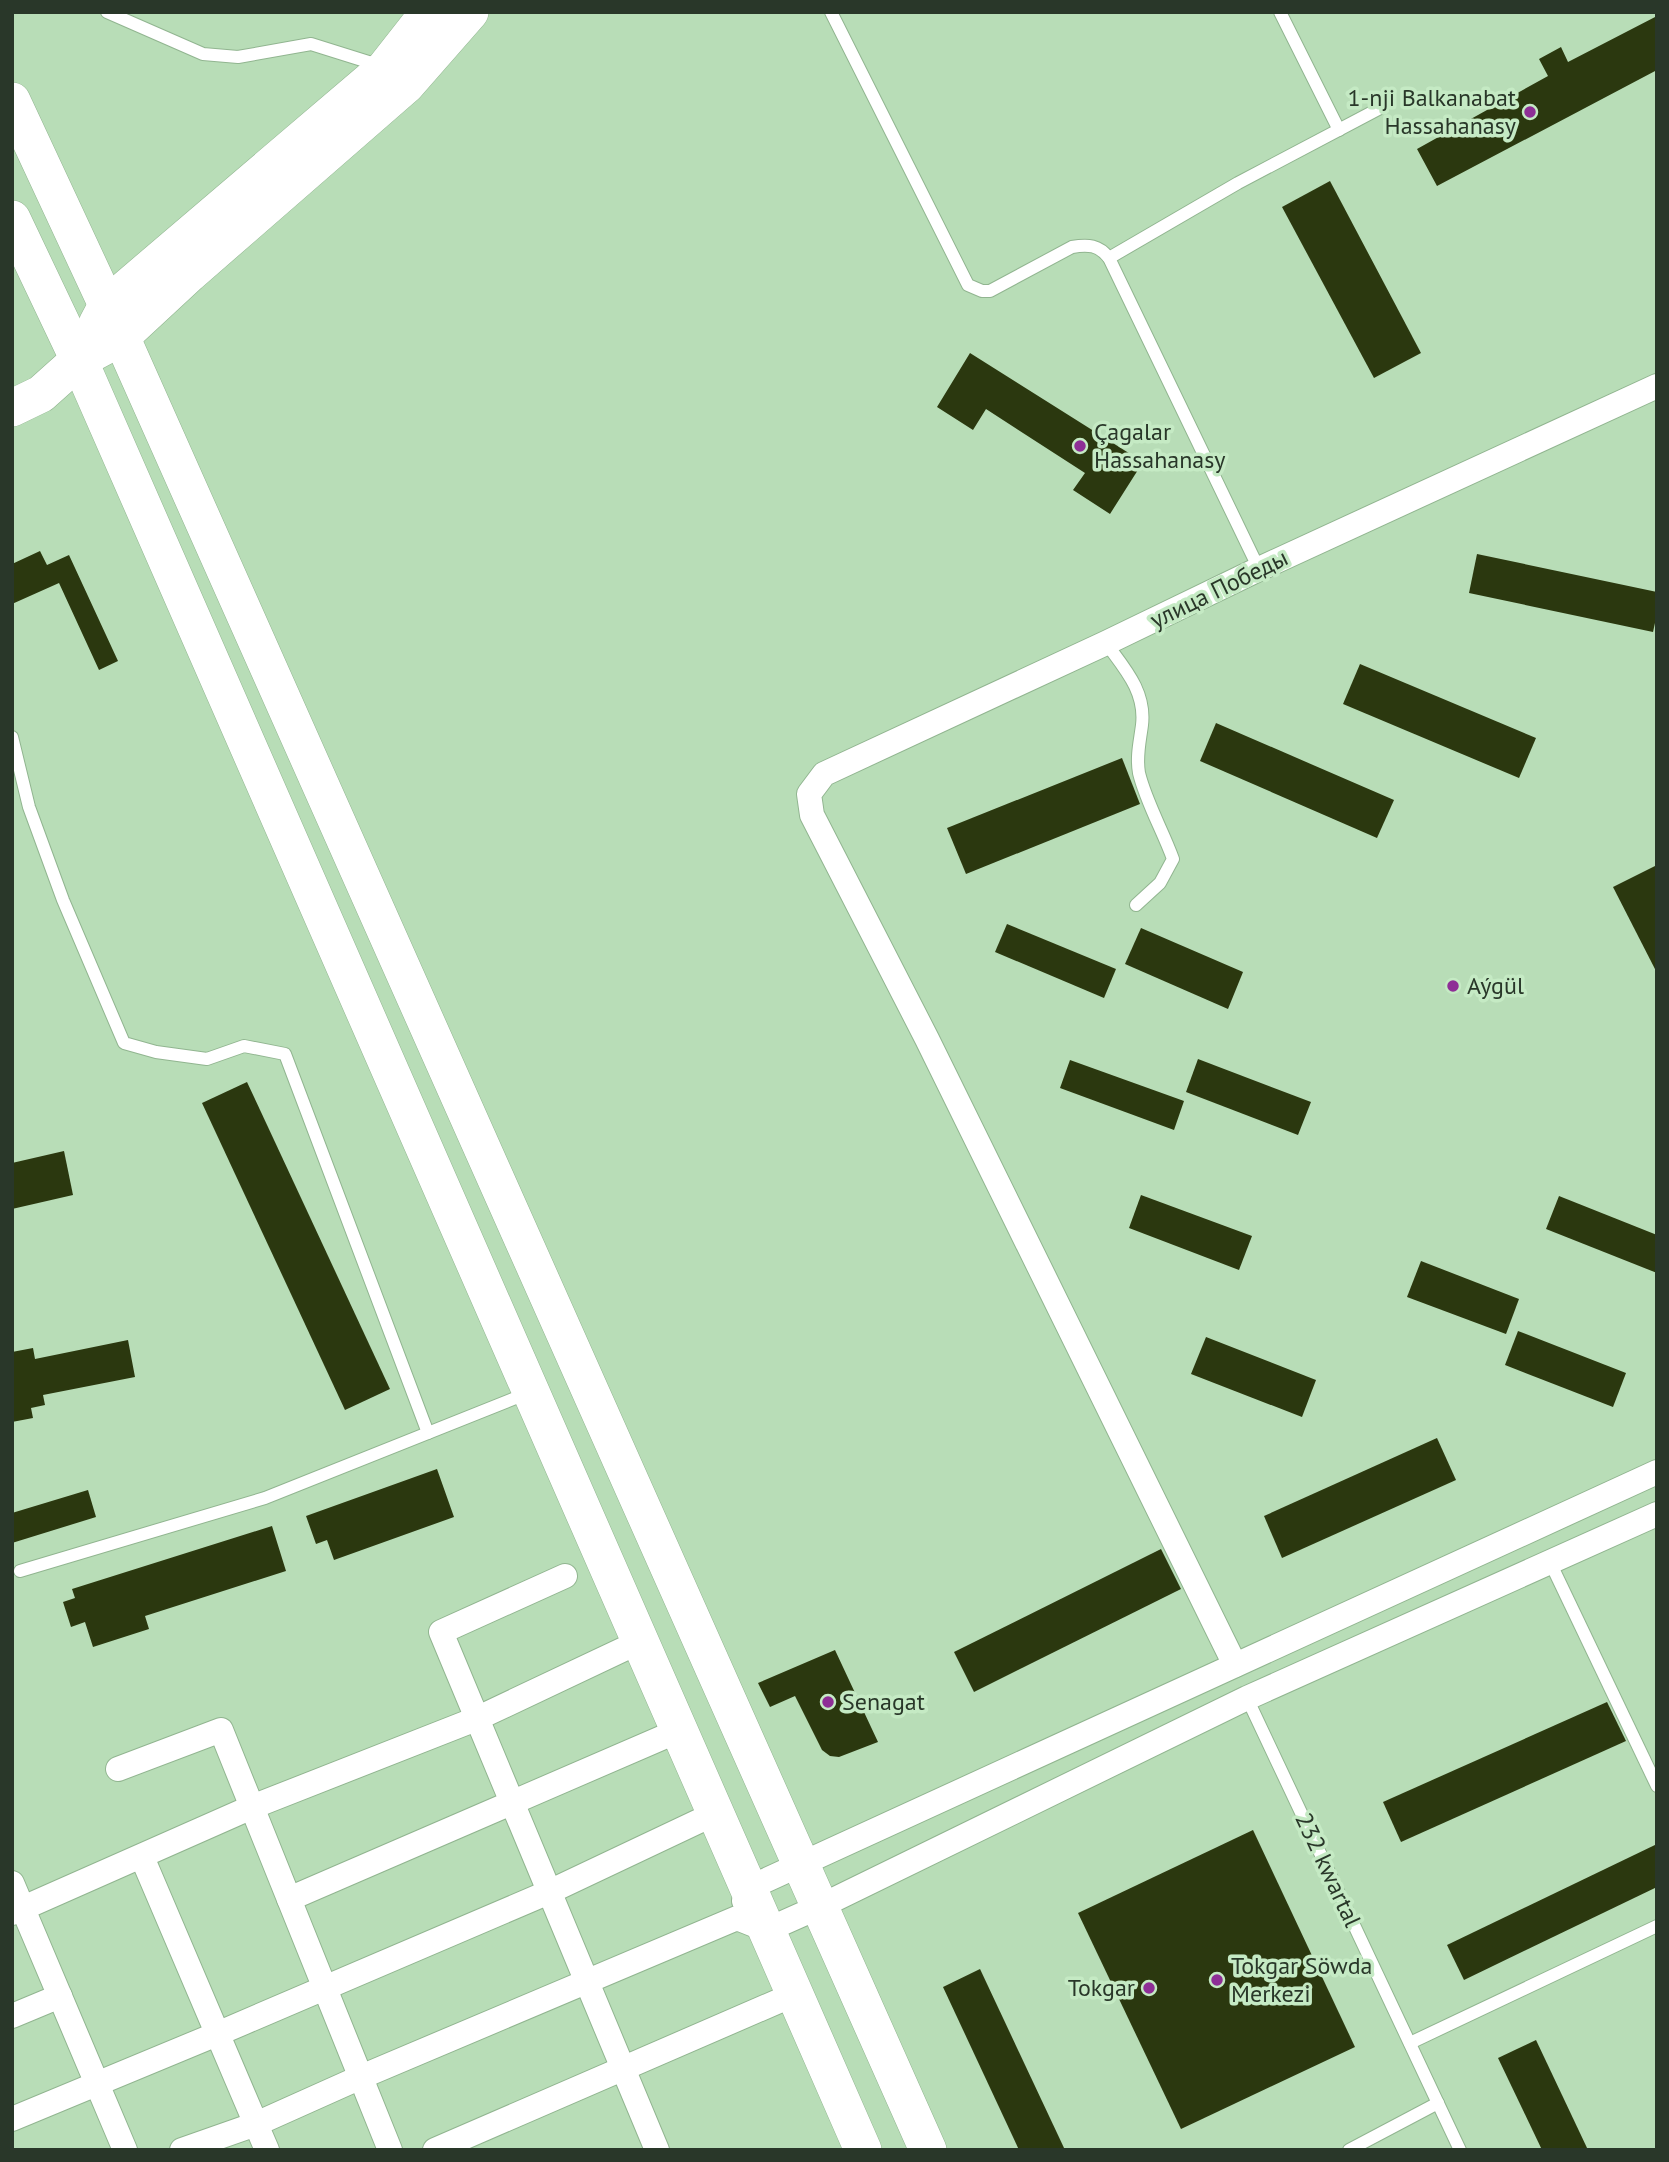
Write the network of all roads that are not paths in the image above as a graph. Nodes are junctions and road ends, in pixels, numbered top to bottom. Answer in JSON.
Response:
{"nodes":[{"id":1,"x":107,"y":12,"type":"edge"},
{"id":2,"x":429,"y":12,"type":"edge"},
{"id":3,"x":470,"y":12,"type":"edge"},
{"id":4,"x":831,"y":12,"type":"edge"},
{"id":5,"x":1280,"y":12,"type":"edge"},
{"id":6,"x":385,"y":68,"type":"junction"},
{"id":7,"x":12,"y":101,"type":"edge"},
{"id":8,"x":1384,"y":106,"type":"dead end"},
{"id":9,"x":1339,"y":130,"type":"junction"},
{"id":10,"x":12,"y":219,"type":"edge"},
{"id":11,"x":1109,"y":258,"type":"junction"},
{"id":12,"x":107,"y":305,"type":"junction"},
{"id":13,"x":120,"y":338,"type":"junction"},
{"id":14,"x":79,"y":360,"type":"junction"},
{"id":15,"x":1657,"y":386,"type":"edge"},
{"id":16,"x":12,"y":408,"type":"edge"},
{"id":17,"x":1259,"y":569,"type":"junction"},
{"id":18,"x":1106,"y":643,"type":"junction"},
{"id":19,"x":12,"y":737,"type":"edge"},
{"id":20,"x":1136,"y":905,"type":"dead end"},
{"id":21,"x":532,"y":1392,"type":"junction"},
{"id":22,"x":428,"y":1433,"type":"junction"},
{"id":23,"x":1657,"y":1472,"type":"edge"},
{"id":24,"x":1657,"y":1514,"type":"edge"},
{"id":25,"x":1550,"y":1562,"type":"junction"},
{"id":26,"x":20,"y":1571,"type":"dead end"},
{"id":27,"x":565,"y":1576,"type":"dead end"},
{"id":28,"x":641,"y":1641,"type":"junction"},
{"id":29,"x":1235,"y":1665,"type":"junction"},
{"id":30,"x":1247,"y":1698,"type":"junction"},
{"id":31,"x":477,"y":1719,"type":"junction"},
{"id":32,"x":680,"y":1730,"type":"junction"},
{"id":33,"x":118,"y":1769,"type":"dead end"},
{"id":34,"x":1657,"y":1786,"type":"edge"},
{"id":35,"x":512,"y":1804,"type":"junction"},
{"id":36,"x":253,"y":1807,"type":"junction"},
{"id":37,"x":716,"y":1813,"type":"junction"},
{"id":38,"x":142,"y":1857,"type":"junction"},
{"id":39,"x":802,"y":1864,"type":"junction"},
{"id":40,"x":12,"y":1883,"type":"edge"},
{"id":41,"x":549,"y":1892,"type":"junction"},
{"id":42,"x":289,"y":1899,"type":"junction"},
{"id":43,"x":821,"y":1906,"type":"junction"},
{"id":44,"x":18,"y":1911,"type":"edge"},
{"id":45,"x":751,"y":1912,"type":"junction"},
{"id":46,"x":1657,"y":1926,"type":"edge"},
{"id":47,"x":586,"y":1981,"type":"junction"},
{"id":48,"x":325,"y":1987,"type":"junction"},
{"id":49,"x":795,"y":1994,"type":"junction"},
{"id":50,"x":60,"y":1996,"type":"junction"},
{"id":51,"x":12,"y":2016,"type":"edge"},
{"id":52,"x":218,"y":2034,"type":"junction"},
{"id":53,"x":1410,"y":2043,"type":"junction"},
{"id":54,"x":622,"y":2068,"type":"junction"},
{"id":55,"x":361,"y":2077,"type":"junction"},
{"id":56,"x":97,"y":2084,"type":"junction"},
{"id":57,"x":1438,"y":2103,"type":"junction"},
{"id":58,"x":12,"y":2119,"type":"edge"},
{"id":59,"x":256,"y":2124,"type":"junction"},
{"id":60,"x":858,"y":2148,"type":"edge"},
{"id":61,"x":125,"y":2150,"type":"edge"},
{"id":62,"x":182,"y":2150,"type":"edge"},
{"id":63,"x":267,"y":2150,"type":"edge"},
{"id":64,"x":390,"y":2150,"type":"edge"},
{"id":65,"x":435,"y":2150,"type":"edge"},
{"id":66,"x":657,"y":2150,"type":"edge"},
{"id":67,"x":928,"y":2150,"type":"edge"},
{"id":68,"x":1349,"y":2150,"type":"edge"},
{"id":69,"x":1460,"y":2150,"type":"edge"}],
"edges":[{"from":1,"to":6,"type":"lane"},
{"from":2,"to":6,"type":"main road"},
{"from":3,"to":13,"type":"main road"},
{"from":4,"to":11,"type":"lane"},
{"from":5,"to":9,"type":"lane"},
{"from":6,"to":12,"type":"main road"},
{"from":7,"to":12,"type":"main road"},
{"from":8,"to":9,"type":"lane"},
{"from":9,"to":11,"type":"lane"},
{"from":10,"to":14,"type":"main road"},
{"from":11,"to":17,"type":"lane"},
{"from":12,"to":13,"type":"main road"},
{"from":12,"to":14,"type":"main road"},
{"from":13,"to":14,"type":"main road"},
{"from":13,"to":39,"type":"main road"},
{"from":14,"to":16,"type":"main road"},
{"from":14,"to":21,"type":"main road"},
{"from":15,"to":17,"type":"street","name":"улица Победы"},
{"from":17,"to":18,"type":"street","name":"улица Победы"},
{"from":18,"to":20,"type":"lane"},
{"from":18,"to":29,"type":"street","name":"улица Победы"},
{"from":19,"to":22,"type":"lane"},
{"from":21,"to":22,"type":"lane"},
{"from":21,"to":28,"type":"main road"},
{"from":22,"to":26,"type":"lane"},
{"from":23,"to":29,"type":"street"},
{"from":24,"to":25,"type":"street"},
{"from":25,"to":30,"type":"street"},
{"from":25,"to":34,"type":"lane"},
{"from":27,"to":31,"type":"street"},
{"from":28,"to":31,"type":"street"},
{"from":28,"to":32,"type":"main road"},
{"from":29,"to":39,"type":"street"},
{"from":30,"to":43,"type":"street"},
{"from":30,"to":53,"type":"lane","name":"232 kwartal"},
{"from":31,"to":35,"type":"street"},
{"from":31,"to":36,"type":"street"},
{"from":32,"to":35,"type":"street"},
{"from":32,"to":37,"type":"main road"},
{"from":33,"to":36,"type":"street"},
{"from":35,"to":41,"type":"street"},
{"from":35,"to":42,"type":"street"},
{"from":36,"to":38,"type":"street"},
{"from":36,"to":42,"type":"street"},
{"from":37,"to":41,"type":"street"},
{"from":37,"to":45,"type":"main road"},
{"from":38,"to":44,"type":"street"},
{"from":38,"to":52,"type":"street"},
{"from":39,"to":43,"type":"main road"},
{"from":39,"to":45,"type":"street"},
{"from":40,"to":44,"type":"street"},
{"from":41,"to":47,"type":"street"},
{"from":41,"to":48,"type":"street"},
{"from":42,"to":48,"type":"street"},
{"from":43,"to":45,"type":"street"},
{"from":43,"to":67,"type":"main road"},
{"from":44,"to":50,"type":"street"},
{"from":45,"to":47,"type":"street"},
{"from":45,"to":49,"type":"main road"},
{"from":46,"to":53,"type":"lane"},
{"from":47,"to":54,"type":"street"},
{"from":47,"to":55,"type":"street"},
{"from":48,"to":52,"type":"street"},
{"from":48,"to":55,"type":"street"},
{"from":49,"to":54,"type":"street"},
{"from":49,"to":60,"type":"main road"},
{"from":50,"to":51,"type":"street"},
{"from":50,"to":56,"type":"street"},
{"from":52,"to":56,"type":"street"},
{"from":52,"to":59,"type":"street"},
{"from":53,"to":57,"type":"lane","name":"232 kwartal"},
{"from":54,"to":65,"type":"street"},
{"from":54,"to":66,"type":"street"},
{"from":55,"to":59,"type":"street"},
{"from":55,"to":64,"type":"street"},
{"from":56,"to":58,"type":"street"},
{"from":56,"to":61,"type":"street"},
{"from":57,"to":68,"type":"lane"},
{"from":57,"to":69,"type":"lane","name":"232 kwartal"},
{"from":59,"to":62,"type":"street"},
{"from":59,"to":63,"type":"street"}]}
